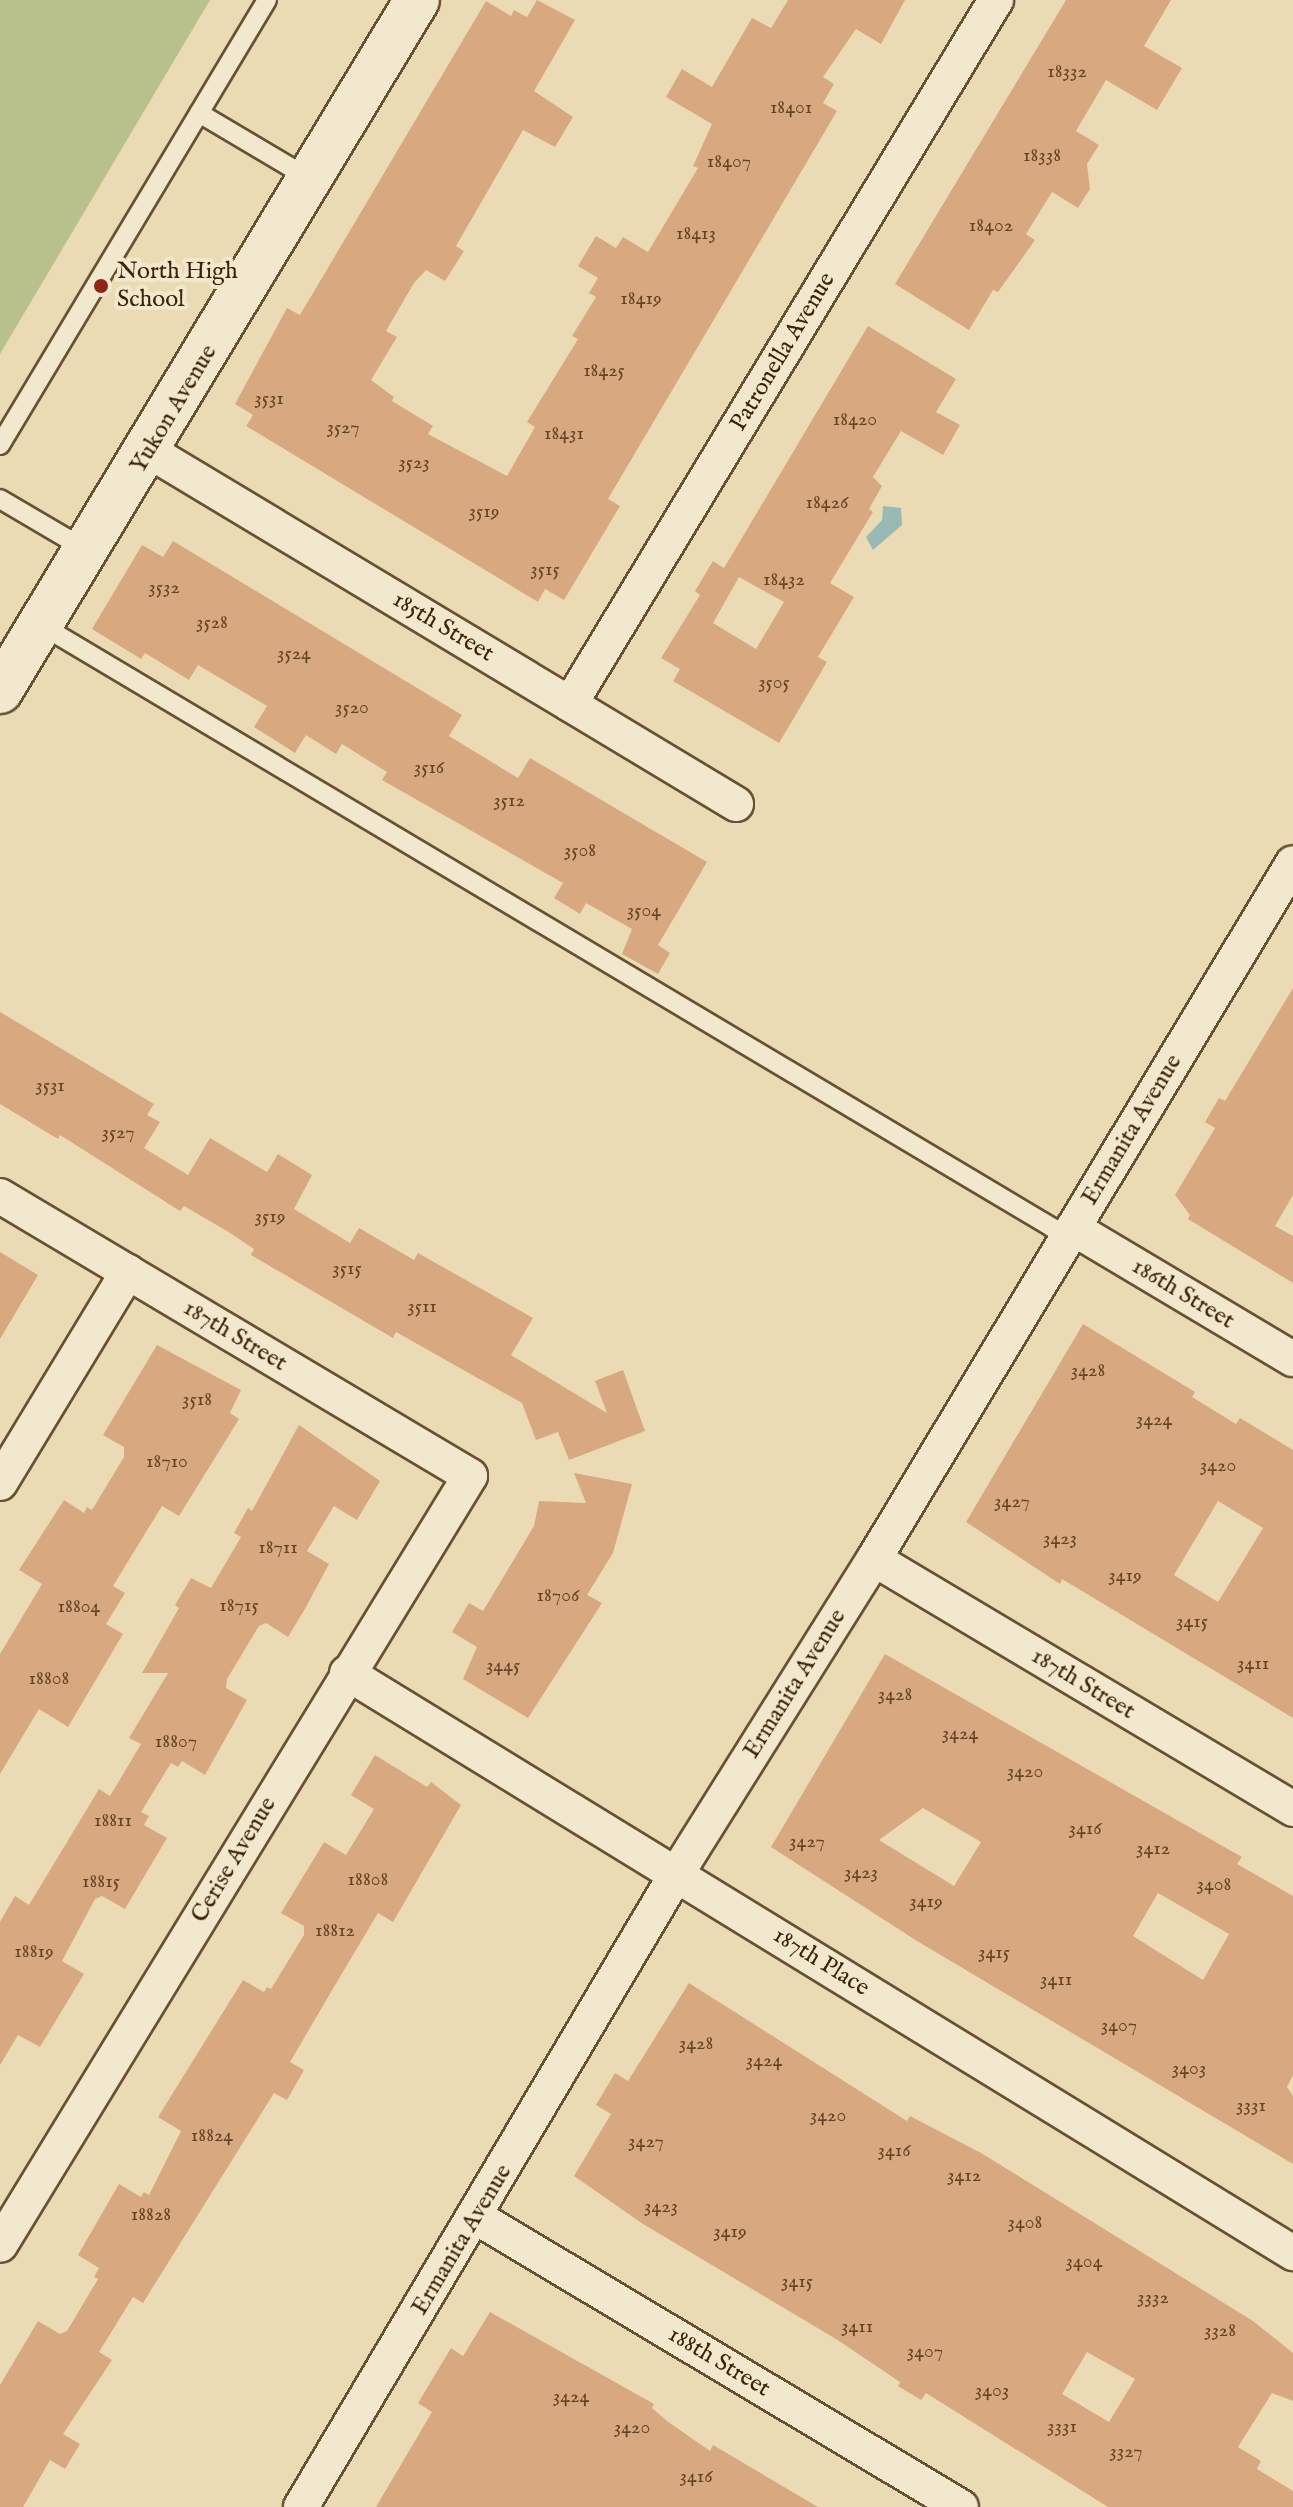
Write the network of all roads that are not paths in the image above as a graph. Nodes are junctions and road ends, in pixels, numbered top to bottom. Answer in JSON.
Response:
{"nodes":[{"id":1,"x":267,"y":0,"type":"edge"},
{"id":2,"x":417,"y":0,"type":"edge"},
{"id":3,"x":996,"y":0,"type":"edge"},
{"id":4,"x":199,"y":113,"type":"junction"},
{"id":5,"x":310,"y":179,"type":"junction"},
{"id":6,"x":0,"y":445,"type":"edge"},
{"id":7,"x":149,"y":451,"type":"junction"},
{"id":8,"x":0,"y":499,"type":"edge"},
{"id":9,"x":87,"y":551,"type":"junction"},
{"id":10,"x":41,"y":625,"type":"junction"},
{"id":11,"x":0,"y":691,"type":"edge"},
{"id":12,"x":570,"y":704,"type":"junction"},
{"id":13,"x":736,"y":804,"type":"dead end"},
{"id":14,"x":1293,"y":863,"type":"edge"},
{"id":15,"x":0,"y":1196,"type":"edge"},
{"id":16,"x":1070,"y":1232,"type":"junction"},
{"id":17,"x":128,"y":1272,"type":"junction"},
{"id":18,"x":1293,"y":1359,"type":"edge"},
{"id":19,"x":470,"y":1476,"type":"joint"},
{"id":20,"x":0,"y":1483,"type":"edge"},
{"id":21,"x":874,"y":1559,"type":"junction"},
{"id":22,"x":347,"y":1673,"type":"junction"},
{"id":23,"x":1293,"y":1809,"type":"edge"},
{"id":24,"x":677,"y":1873,"type":"junction"},
{"id":25,"x":476,"y":2217,"type":"junction"},
{"id":26,"x":0,"y":2245,"type":"edge"},
{"id":27,"x":1293,"y":2253,"type":"edge"},
{"id":28,"x":301,"y":2507,"type":"edge"},
{"id":29,"x":961,"y":2507,"type":"edge"}],
"edges":[{"from":1,"to":4,"type":"lane"},
{"from":2,"to":5,"type":"street","name":"Yukon Avenue"},
{"from":3,"to":12,"type":"street","name":"Patronella Avenue"},
{"from":4,"to":5,"type":"lane"},
{"from":4,"to":6,"type":"lane"},
{"from":5,"to":7,"type":"street","name":"Yukon Avenue"},
{"from":7,"to":9,"type":"street","name":"Yukon Avenue"},
{"from":7,"to":12,"type":"street","name":"185th Street"},
{"from":8,"to":9,"type":"lane"},
{"from":9,"to":10,"type":"street","name":"Yukon Avenue"},
{"from":10,"to":11,"type":"street","name":"Yukon Avenue"},
{"from":10,"to":16,"type":"lane"},
{"from":12,"to":13,"type":"street","name":"185th Street"},
{"from":14,"to":16,"type":"street","name":"Ermanita Avenue"},
{"from":15,"to":17,"type":"street","name":"187th Street"},
{"from":16,"to":18,"type":"street","name":"186th Street"},
{"from":16,"to":21,"type":"street","name":"Ermanita Avenue"},
{"from":17,"to":19,"type":"street","name":"187th Street"},
{"from":17,"to":20,"type":"street"},
{"from":19,"to":22,"type":"street","name":"Cerise Avenue"},
{"from":21,"to":23,"type":"street","name":"187th Street"},
{"from":21,"to":24,"type":"street","name":"Ermanita Avenue"},
{"from":22,"to":24,"type":"street","name":"187th Place"},
{"from":22,"to":26,"type":"street","name":"Cerise Avenue"},
{"from":24,"to":25,"type":"street","name":"Ermanita Avenue"},
{"from":24,"to":27,"type":"street","name":"187th Place"},
{"from":25,"to":28,"type":"street","name":"Ermanita Avenue"},
{"from":25,"to":29,"type":"street","name":"188th Street"}]}
